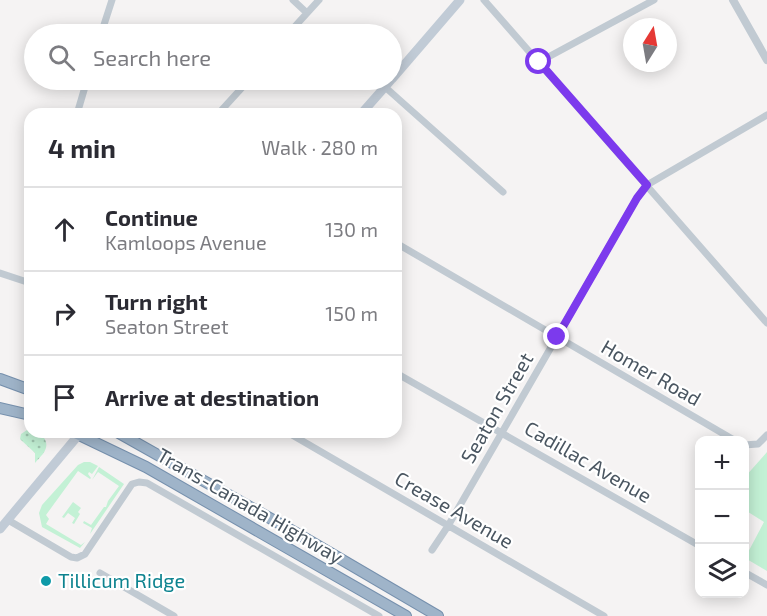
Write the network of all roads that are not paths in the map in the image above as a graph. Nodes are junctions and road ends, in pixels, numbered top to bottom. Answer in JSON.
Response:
{"nodes":[{"id":1,"x":112,"y":0,"type":"edge"},
{"id":2,"x":293,"y":0,"type":"edge"},
{"id":3,"x":319,"y":0,"type":"edge"},
{"id":4,"x":460,"y":0,"type":"edge"},
{"id":5,"x":484,"y":0,"type":"edge"},
{"id":6,"x":654,"y":0,"type":"edge"},
{"id":7,"x":733,"y":0,"type":"edge"},
{"id":8,"x":308,"y":13,"type":"junction"},
{"id":9,"x":104,"y":24,"type":"edge"},
{"id":10,"x":298,"y":24,"type":"edge"},
{"id":11,"x":767,"y":60,"type":"edge"},
{"id":12,"x":539,"y":62,"type":"junction"},
{"id":13,"x":402,"y":67,"type":"edge"},
{"id":14,"x":84,"y":90,"type":"edge"},
{"id":15,"x":240,"y":90,"type":"edge"},
{"id":16,"x":382,"y":90,"type":"edge"},
{"id":17,"x":397,"y":90,"type":"edge"},
{"id":18,"x":79,"y":108,"type":"edge"},
{"id":19,"x":224,"y":108,"type":"edge"},
{"id":20,"x":366,"y":108,"type":"edge"},
{"id":21,"x":767,"y":115,"type":"edge"},
{"id":22,"x":647,"y":185,"type":"junction"},
{"id":23,"x":503,"y":192,"type":"dead end"},
{"id":24,"x":402,"y":247,"type":"edge"},
{"id":25,"x":0,"y":273,"type":"edge"},
{"id":26,"x":24,"y":281,"type":"edge"},
{"id":27,"x":767,"y":323,"type":"edge"},
{"id":28,"x":557,"y":337,"type":"junction"},
{"id":29,"x":402,"y":376,"type":"edge"},
{"id":30,"x":0,"y":379,"type":"edge"},
{"id":31,"x":24,"y":388,"type":"edge"},
{"id":32,"x":0,"y":408,"type":"edge"},
{"id":33,"x":24,"y":414,"type":"edge"},
{"id":34,"x":502,"y":432,"type":"junction"},
{"id":35,"x":767,"y":435,"type":"edge"},
{"id":36,"x":725,"y":436,"type":"edge"},
{"id":37,"x":73,"y":438,"type":"edge"},
{"id":38,"x":87,"y":438,"type":"edge"},
{"id":39,"x":128,"y":438,"type":"edge"},
{"id":40,"x":297,"y":438,"type":"edge"},
{"id":41,"x":749,"y":445,"type":"edge"},
{"id":42,"x":8,"y":520,"type":"junction"},
{"id":43,"x":448,"y":526,"type":"junction"},
{"id":44,"x":0,"y":529,"type":"edge"},
{"id":45,"x":696,"y":544,"type":"edge"},
{"id":46,"x":432,"y":550,"type":"dead end"},
{"id":47,"x":100,"y":573,"type":"dead end"},
{"id":48,"x":749,"y":575,"type":"edge"},
{"id":49,"x":767,"y":585,"type":"edge"},
{"id":50,"x":174,"y":616,"type":"edge"},
{"id":51,"x":379,"y":616,"type":"edge"},
{"id":52,"x":406,"y":616,"type":"edge"},
{"id":53,"x":438,"y":616,"type":"edge"},
{"id":54,"x":604,"y":616,"type":"edge"}],
"edges":[{"from":1,"to":9,"type":"street"},
{"from":2,"to":8,"type":"street"},
{"from":3,"to":8,"type":"street"},
{"from":4,"to":13,"type":"main road"},
{"from":5,"to":12,"type":"street"},
{"from":6,"to":12,"type":"street"},
{"from":7,"to":11,"type":"street"},
{"from":8,"to":10,"type":"street"},
{"from":12,"to":22,"type":"street"},
{"from":14,"to":18,"type":"street"},
{"from":15,"to":19,"type":"street"},
{"from":16,"to":20,"type":"main road"},
{"from":17,"to":23,"type":"street"},
{"from":21,"to":22,"type":"street","name":"Seaton Street"},
{"from":22,"to":27,"type":"street"},
{"from":22,"to":28,"type":"street","name":"Seaton Street"},
{"from":24,"to":28,"type":"street","name":"Homer Road"},
{"from":25,"to":26,"type":"street"},
{"from":28,"to":34,"type":"street","name":"Seaton Street"},
{"from":28,"to":36,"type":"street","name":"Homer Road"},
{"from":29,"to":34,"type":"street","name":"Cadillac Avenue"},
{"from":30,"to":31,"type":"highway"},
{"from":32,"to":33,"type":"highway"},
{"from":34,"to":43,"type":"street","name":"Seaton Street"},
{"from":34,"to":45,"type":"street","name":"Cadillac Avenue"},
{"from":35,"to":41,"type":"street"},
{"from":37,"to":42,"type":"main road"},
{"from":38,"to":52,"type":"highway","name":"Trans-Canada Highway"},
{"from":39,"to":53,"type":"highway","name":"Trans-Canada Highway"},
{"from":40,"to":43,"type":"street","name":"Crease Avenue"},
{"from":42,"to":44,"type":"main road"},
{"from":42,"to":51,"type":"street"},
{"from":43,"to":46,"type":"street","name":"Seaton Street"},
{"from":43,"to":54,"type":"street","name":"Crease Avenue"},
{"from":47,"to":50,"type":"street"},
{"from":48,"to":49,"type":"street"}]}
